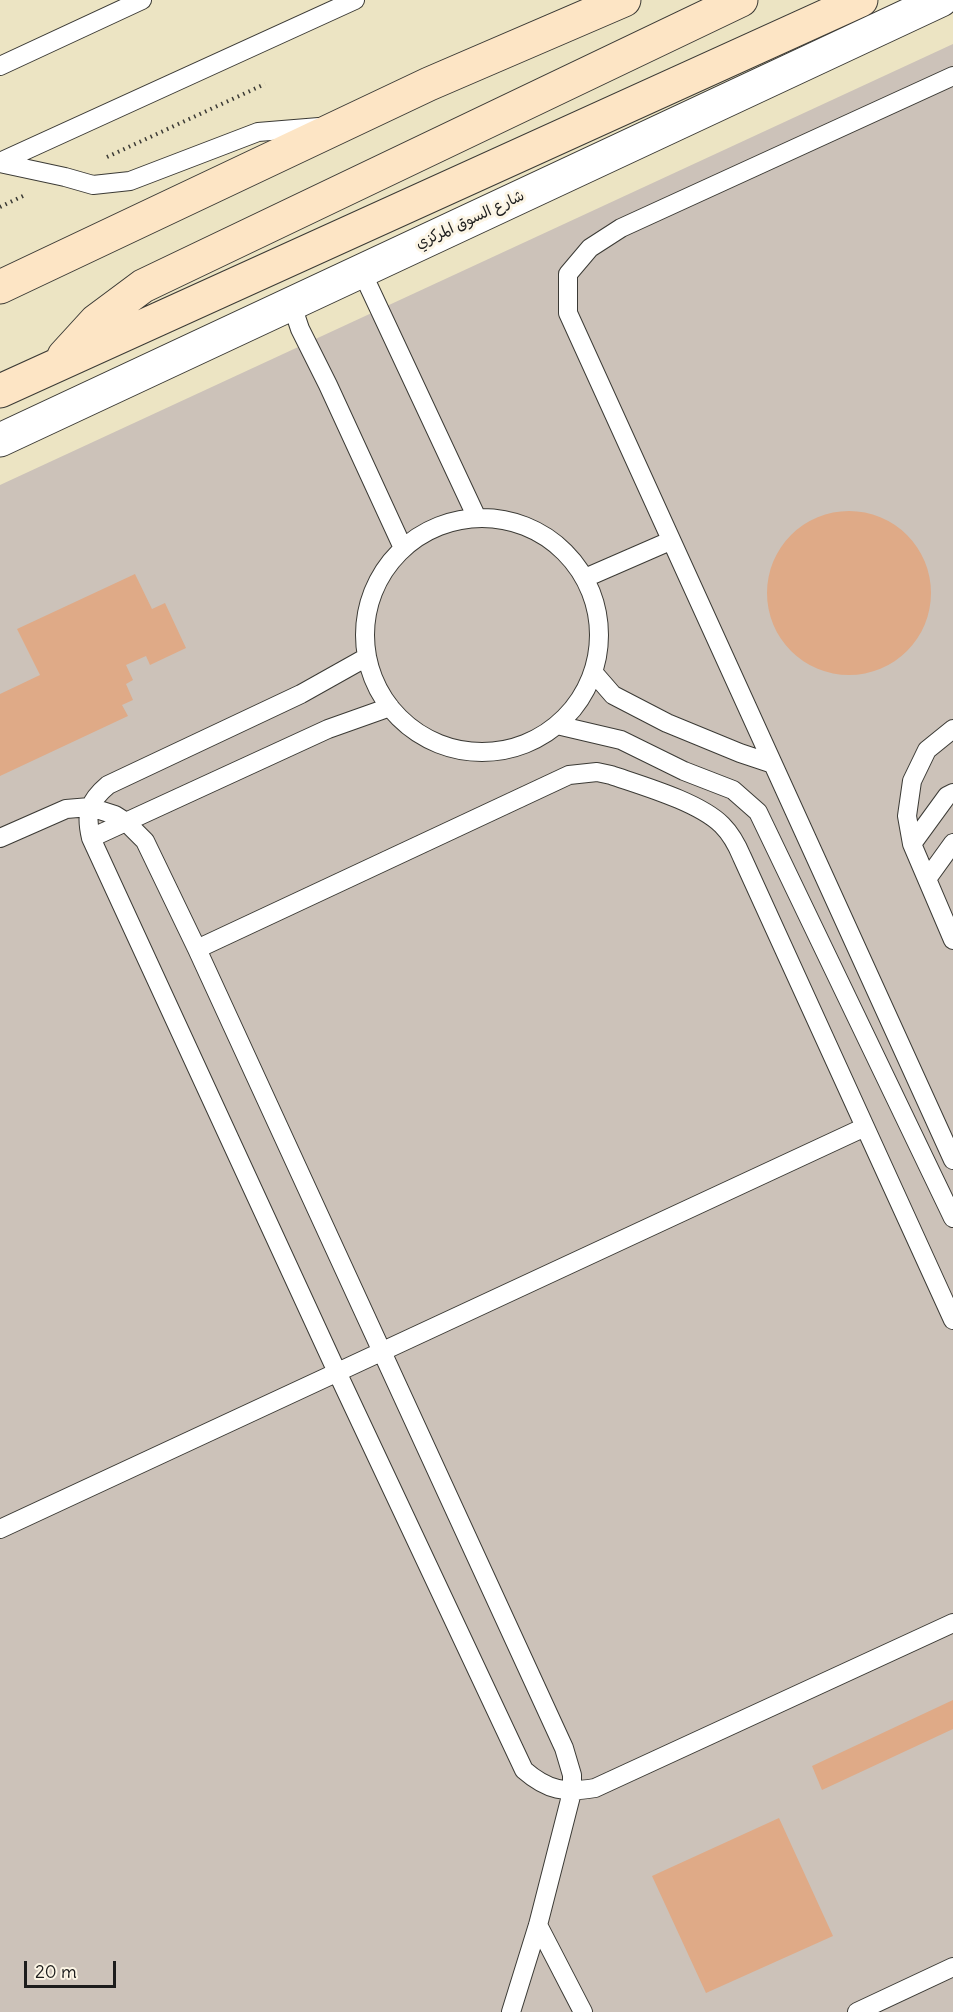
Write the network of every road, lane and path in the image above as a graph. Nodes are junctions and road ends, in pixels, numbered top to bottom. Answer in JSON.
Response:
{"nodes":[{"id":1,"x":355,"y":0,"type":"edge"},
{"id":2,"x":624,"y":0,"type":"edge"},
{"id":3,"x":741,"y":0,"type":"edge"},
{"id":4,"x":940,"y":0,"type":"edge"},
{"id":5,"x":130,"y":2,"type":"edge"},
{"id":6,"x":848,"y":3,"type":"edge"},
{"id":7,"x":0,"y":66,"type":"edge"},
{"id":8,"x":953,"y":76,"type":"edge"},
{"id":9,"x":265,"y":84,"type":"dead end"},
{"id":10,"x":341,"y":125,"type":"junction"},
{"id":11,"x":0,"y":162,"type":"edge"},
{"id":12,"x":65,"y":177,"type":"junction"},
{"id":13,"x":0,"y":207,"type":"edge"},
{"id":14,"x":361,"y":270,"type":"junction"},
{"id":15,"x":33,"y":272,"type":"junction"},
{"id":16,"x":0,"y":287,"type":"edge"},
{"id":17,"x":291,"y":302,"type":"junction"},
{"id":18,"x":0,"y":306,"type":"edge"},
{"id":19,"x":55,"y":367,"type":"junction"},
{"id":20,"x":0,"y":391,"type":"edge"},
{"id":21,"x":0,"y":440,"type":"edge"},
{"id":22,"x":477,"y":518,"type":"junction"},
{"id":23,"x":670,"y":541,"type":"junction"},
{"id":24,"x":403,"y":548,"type":"junction"},
{"id":25,"x":585,"y":578,"type":"junction"},
{"id":26,"x":367,"y":657,"type":"junction"},
{"id":27,"x":593,"y":672,"type":"junction"},
{"id":28,"x":390,"y":707,"type":"junction"},
{"id":29,"x":557,"y":725,"type":"junction"},
{"id":30,"x":953,"y":729,"type":"edge"},
{"id":31,"x":773,"y":764,"type":"junction"},
{"id":32,"x":953,"y":793,"type":"edge"},
{"id":33,"x":90,"y":807,"type":"junction"},
{"id":34,"x":126,"y":822,"type":"junction"},
{"id":35,"x":0,"y":838,"type":"edge"},
{"id":36,"x":91,"y":838,"type":"junction"},
{"id":37,"x":953,"y":843,"type":"edge"},
{"id":38,"x":912,"y":844,"type":"junction"},
{"id":39,"x":927,"y":879,"type":"junction"},
{"id":40,"x":951,"y":929,"type":"edge"},
{"id":41,"x":197,"y":950,"type":"junction"},
{"id":42,"x":865,"y":1128,"type":"junction"},
{"id":43,"x":953,"y":1160,"type":"edge"},
{"id":44,"x":953,"y":1218,"type":"edge"},
{"id":45,"x":953,"y":1320,"type":"edge"},
{"id":46,"x":381,"y":1352,"type":"junction"},
{"id":47,"x":337,"y":1372,"type":"junction"},
{"id":48,"x":0,"y":1528,"type":"edge"},
{"id":49,"x":953,"y":1623,"type":"edge"},
{"id":50,"x":572,"y":1792,"type":"junction"},
{"id":51,"x":538,"y":1925,"type":"junction"},
{"id":52,"x":953,"y":1967,"type":"edge"},
{"id":53,"x":511,"y":2012,"type":"edge"},
{"id":54,"x":583,"y":2012,"type":"edge"},
{"id":55,"x":857,"y":2012,"type":"edge"}],
"edges":[{"from":1,"to":11,"type":"lane"},
{"from":2,"to":10,"type":"main road"},
{"from":3,"to":19,"type":"main road"},
{"from":4,"to":14,"type":"street","name":"شارع السوق المركزي"},
{"from":5,"to":7,"type":"lane"},
{"from":6,"to":19,"type":"main road"},
{"from":8,"to":23,"type":"lane"},
{"from":9,"to":12,"type":"path"},
{"from":10,"to":12,"type":"lane"},
{"from":10,"to":15,"type":"main road"},
{"from":11,"to":12,"type":"lane"},
{"from":12,"to":13,"type":"path"},
{"from":14,"to":17,"type":"street","name":"شارع السوق المركزي"},
{"from":14,"to":22,"type":"lane"},
{"from":15,"to":16,"type":"main road"},
{"from":15,"to":18,"type":"main road"},
{"from":17,"to":21,"type":"street","name":"شارع السوق المركزي"},
{"from":17,"to":24,"type":"lane"},
{"from":19,"to":20,"type":"main road"},
{"from":22,"to":24,"type":"lane"},
{"from":22,"to":25,"type":"lane"},
{"from":23,"to":25,"type":"lane"},
{"from":23,"to":31,"type":"lane"},
{"from":24,"to":26,"type":"lane"},
{"from":25,"to":27,"type":"lane"},
{"from":26,"to":28,"type":"lane"},
{"from":26,"to":33,"type":"lane"},
{"from":27,"to":29,"type":"lane"},
{"from":27,"to":31,"type":"lane"},
{"from":28,"to":29,"type":"lane"},
{"from":28,"to":34,"type":"lane"},
{"from":29,"to":44,"type":"lane"},
{"from":30,"to":38,"type":"lane"},
{"from":31,"to":43,"type":"lane"},
{"from":32,"to":38,"type":"lane"},
{"from":33,"to":34,"type":"lane"},
{"from":33,"to":35,"type":"lane"},
{"from":33,"to":36,"type":"lane"},
{"from":34,"to":36,"type":"lane"},
{"from":34,"to":41,"type":"lane"},
{"from":36,"to":47,"type":"lane"},
{"from":37,"to":39,"type":"lane"},
{"from":38,"to":39,"type":"lane"},
{"from":39,"to":40,"type":"lane"},
{"from":41,"to":42,"type":"lane"},
{"from":41,"to":46,"type":"lane"},
{"from":42,"to":45,"type":"lane"},
{"from":42,"to":46,"type":"lane"},
{"from":46,"to":47,"type":"lane"},
{"from":46,"to":50,"type":"lane"},
{"from":47,"to":48,"type":"lane"},
{"from":47,"to":50,"type":"lane"},
{"from":49,"to":50,"type":"lane"},
{"from":50,"to":51,"type":"lane"},
{"from":51,"to":53,"type":"lane"},
{"from":51,"to":54,"type":"lane"},
{"from":52,"to":55,"type":"lane"}]}
